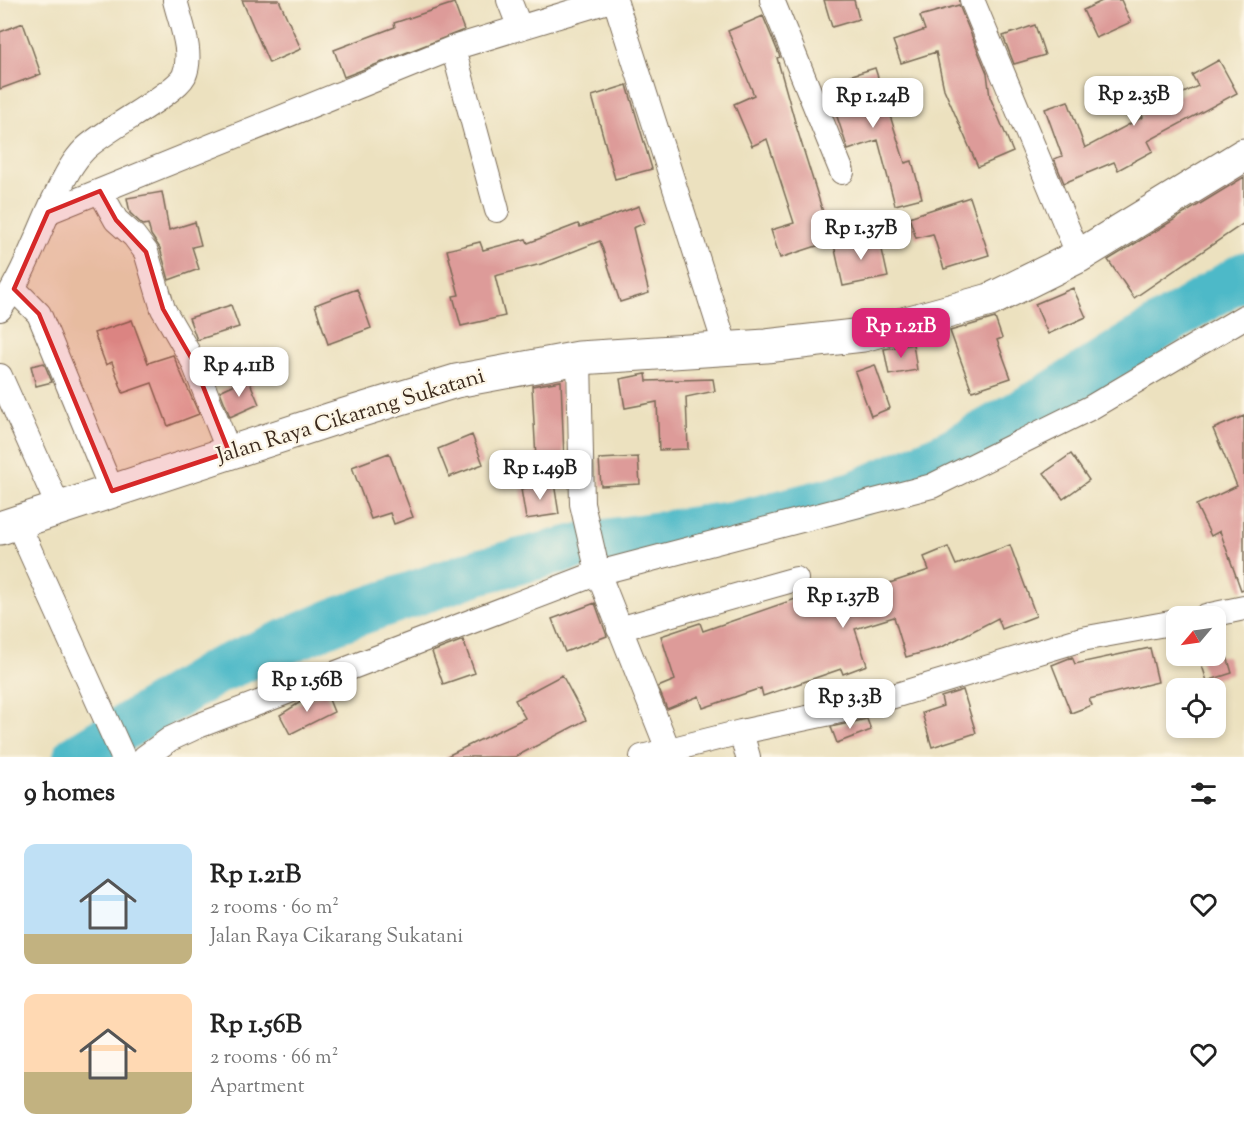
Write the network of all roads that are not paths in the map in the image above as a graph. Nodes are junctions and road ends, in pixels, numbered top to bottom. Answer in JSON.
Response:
{"nodes":[{"id":1,"x":175,"y":0,"type":"edge"},
{"id":2,"x":509,"y":0,"type":"edge"},
{"id":3,"x":613,"y":0,"type":"edge"},
{"id":4,"x":772,"y":0,"type":"edge"},
{"id":5,"x":972,"y":0,"type":"edge"},
{"id":6,"x":520,"y":28,"type":"junction"},
{"id":7,"x":453,"y":48,"type":"junction"},
{"id":8,"x":1244,"y":155,"type":"edge"},
{"id":9,"x":842,"y":172,"type":"dead end"},
{"id":10,"x":100,"y":191,"type":"junction"},
{"id":11,"x":497,"y":210,"type":"dead end"},
{"id":12,"x":48,"y":212,"type":"junction"},
{"id":13,"x":1079,"y":256,"type":"junction"},
{"id":14,"x":14,"y":289,"type":"junction"},
{"id":15,"x":0,"y":309,"type":"edge"},
{"id":16,"x":1244,"y":317,"type":"edge"},
{"id":17,"x":726,"y":348,"type":"junction"},
{"id":18,"x":579,"y":358,"type":"junction"},
{"id":19,"x":0,"y":376,"type":"edge"},
{"id":20,"x":229,"y":452,"type":"junction"},
{"id":21,"x":112,"y":491,"type":"junction"},
{"id":22,"x":59,"y":508,"type":"junction"},
{"id":23,"x":9,"y":525,"type":"edge"},
{"id":24,"x":597,"y":568,"type":"junction"},
{"id":25,"x":796,"y":579,"type":"dead end"},
{"id":26,"x":1244,"y":608,"type":"edge"},
{"id":27,"x":1226,"y":612,"type":"edge"},
{"id":28,"x":1166,"y":624,"type":"edge"},
{"id":29,"x":619,"y":629,"type":"junction"},
{"id":30,"x":741,"y":732,"type":"junction"},
{"id":31,"x":656,"y":755,"type":"edge"},
{"id":32,"x":123,"y":757,"type":"edge"},
{"id":33,"x":145,"y":757,"type":"edge"},
{"id":34,"x":748,"y":757,"type":"edge"}],
"edges":[{"from":1,"to":12,"type":"street"},
{"from":2,"to":6,"type":"street"},
{"from":3,"to":6,"type":"street"},
{"from":3,"to":17,"type":"street"},
{"from":4,"to":9,"type":"street"},
{"from":5,"to":13,"type":"street"},
{"from":6,"to":7,"type":"street"},
{"from":7,"to":10,"type":"street"},
{"from":7,"to":11,"type":"street"},
{"from":8,"to":13,"type":"main road","name":"Jalan Raya Cikarang Sukatani"},
{"from":10,"to":12,"type":"street"},
{"from":10,"to":20,"type":"street"},
{"from":12,"to":14,"type":"street"},
{"from":13,"to":17,"type":"main road","name":"Jalan Raya Cikarang Sukatani"},
{"from":14,"to":15,"type":"street"},
{"from":14,"to":21,"type":"street"},
{"from":16,"to":24,"type":"street"},
{"from":17,"to":18,"type":"main road","name":"Jalan Raya Cikarang Sukatani"},
{"from":18,"to":20,"type":"main road","name":"Jalan Raya Cikarang Sukatani"},
{"from":18,"to":24,"type":"street"},
{"from":19,"to":22,"type":"street"},
{"from":20,"to":21,"type":"main road","name":"Jalan Raya Cikarang Sukatani"},
{"from":21,"to":22,"type":"main road","name":"Jalan Raya Cikarang Sukatani"},
{"from":22,"to":23,"type":"main road","name":"Jalan Raya Cikarang Sukatani"},
{"from":23,"to":32,"type":"street"},
{"from":24,"to":29,"type":"street"},
{"from":24,"to":33,"type":"street"},
{"from":25,"to":29,"type":"street"},
{"from":26,"to":27,"type":"street"},
{"from":28,"to":30,"type":"street"},
{"from":29,"to":31,"type":"street"},
{"from":30,"to":31,"type":"street"},
{"from":30,"to":34,"type":"street"}]}
